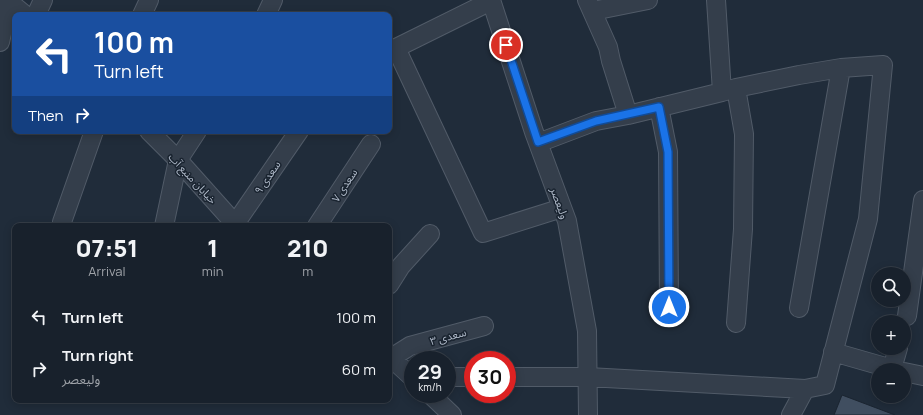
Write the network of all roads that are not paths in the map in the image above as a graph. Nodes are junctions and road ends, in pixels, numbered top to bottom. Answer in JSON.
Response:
{"nodes":[{"id":1,"x":43,"y":0,"type":"edge"},
{"id":2,"x":149,"y":0,"type":"edge"},
{"id":3,"x":273,"y":0,"type":"edge"},
{"id":4,"x":648,"y":0,"type":"edge"},
{"id":5,"x":716,"y":0,"type":"edge"},
{"id":6,"x":8,"y":1,"type":"edge"},
{"id":7,"x":491,"y":1,"type":"edge"},
{"id":8,"x":590,"y":5,"type":"edge"},
{"id":9,"x":21,"y":12,"type":"edge"},
{"id":10,"x":37,"y":12,"type":"edge"},
{"id":11,"x":143,"y":12,"type":"edge"},
{"id":12,"x":267,"y":12,"type":"edge"},
{"id":13,"x":0,"y":42,"type":"edge"},
{"id":14,"x":393,"y":51,"type":"edge"},
{"id":15,"x":841,"y":68,"type":"junction"},
{"id":16,"x":729,"y":90,"type":"junction"},
{"id":17,"x":659,"y":107,"type":"junction"},
{"id":18,"x":628,"y":115,"type":"junction"},
{"id":19,"x":93,"y":134,"type":"edge"},
{"id":20,"x":152,"y":134,"type":"edge"},
{"id":21,"x":195,"y":134,"type":"edge"},
{"id":22,"x":297,"y":134,"type":"edge"},
{"id":23,"x":538,"y":142,"type":"junction"},
{"id":24,"x":371,"y":144,"type":"dead end"},
{"id":25,"x":178,"y":160,"type":"junction"},
{"id":26,"x":923,"y":200,"type":"edge"},
{"id":27,"x":562,"y":208,"type":"junction"},
{"id":28,"x":62,"y":222,"type":"dead end"},
{"id":29,"x":165,"y":223,"type":"edge"},
{"id":30,"x":234,"y":223,"type":"edge"},
{"id":31,"x":237,"y":223,"type":"edge"},
{"id":32,"x":319,"y":223,"type":"edge"},
{"id":33,"x":430,"y":234,"type":"dead end"},
{"id":34,"x":392,"y":280,"type":"edge"},
{"id":35,"x":669,"y":307,"type":"dead end"},
{"id":36,"x":799,"y":308,"type":"dead end"},
{"id":37,"x":911,"y":320,"type":"edge"},
{"id":38,"x":736,"y":323,"type":"dead end"},
{"id":39,"x":484,"y":326,"type":"dead end"},
{"id":40,"x":833,"y":352,"type":"junction"},
{"id":41,"x":392,"y":356,"type":"edge"},
{"id":42,"x":392,"y":359,"type":"edge"},
{"id":43,"x":872,"y":363,"type":"edge"},
{"id":44,"x":404,"y":370,"type":"edge"},
{"id":45,"x":911,"y":373,"type":"edge"},
{"id":46,"x":923,"y":376,"type":"edge"},
{"id":47,"x":516,"y":377,"type":"edge"},
{"id":48,"x":588,"y":377,"type":"junction"},
{"id":49,"x":805,"y":389,"type":"junction"},
{"id":50,"x":439,"y":403,"type":"edge"},
{"id":51,"x":452,"y":415,"type":"edge"},
{"id":52,"x":588,"y":415,"type":"edge"},
{"id":53,"x":791,"y":415,"type":"edge"}],
"edges":[{"from":1,"to":10,"type":"street"},
{"from":2,"to":11,"type":"street"},
{"from":3,"to":12,"type":"street"},
{"from":4,"to":8,"type":"street"},
{"from":5,"to":16,"type":"street"},
{"from":6,"to":9,"type":"street"},
{"from":6,"to":13,"type":"street"},
{"from":7,"to":14,"type":"street"},
{"from":7,"to":23,"type":"street","name":"ولیعصر"},
{"from":8,"to":18,"type":"street"},
{"from":14,"to":27,"type":"street"},
{"from":15,"to":16,"type":"street"},
{"from":15,"to":36,"type":"street"},
{"from":15,"to":40,"type":"street"},
{"from":16,"to":17,"type":"street"},
{"from":16,"to":38,"type":"street"},
{"from":17,"to":18,"type":"street"},
{"from":17,"to":35,"type":"street"},
{"from":18,"to":23,"type":"street"},
{"from":19,"to":28,"type":"street"},
{"from":20,"to":25,"type":"street","name":"خیابان منبع آب"},
{"from":21,"to":25,"type":"street"},
{"from":22,"to":31,"type":"street","name":"سعدی ۹"},
{"from":23,"to":27,"type":"street","name":"ولیعصر"},
{"from":24,"to":32,"type":"street","name":"سعدی ۷"},
{"from":25,"to":29,"type":"street"},
{"from":25,"to":30,"type":"street","name":"خیابان منبع آب"},
{"from":26,"to":37,"type":"street"},
{"from":27,"to":48,"type":"street","name":"ولیعصر"},
{"from":33,"to":34,"type":"street"},
{"from":39,"to":41,"type":"street","name":"سعدی ۳"},
{"from":40,"to":43,"type":"street"},
{"from":40,"to":49,"type":"street"},
{"from":42,"to":44,"type":"street"},
{"from":45,"to":46,"type":"street"},
{"from":47,"to":48,"type":"street"},
{"from":48,"to":49,"type":"street"},
{"from":48,"to":52,"type":"street","name":"ولیعصر"},
{"from":49,"to":53,"type":"street"},
{"from":50,"to":51,"type":"street"}]}
